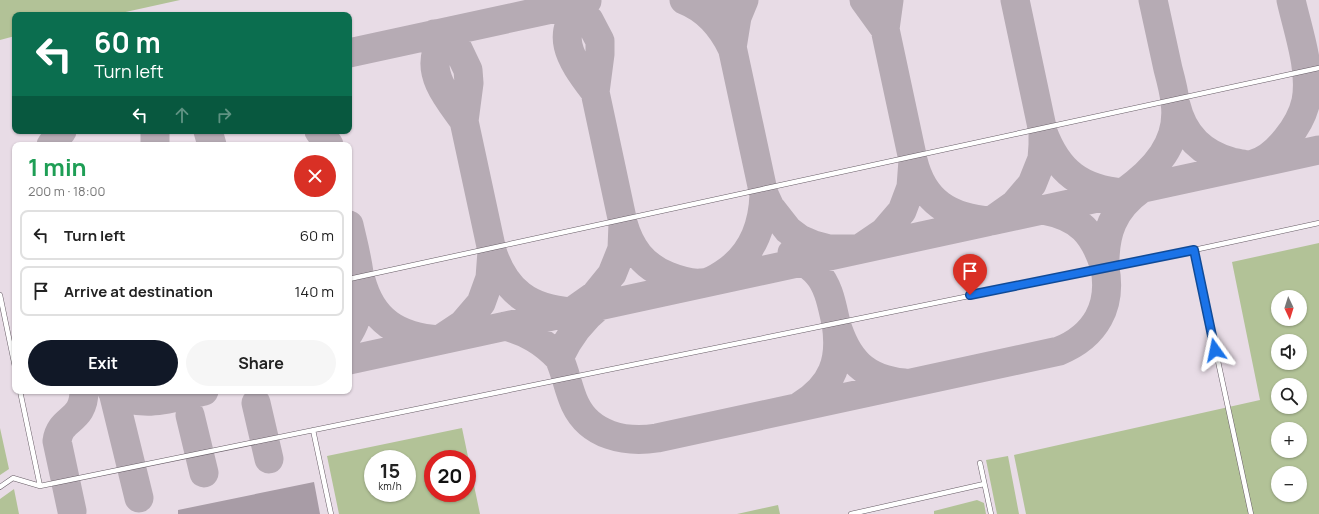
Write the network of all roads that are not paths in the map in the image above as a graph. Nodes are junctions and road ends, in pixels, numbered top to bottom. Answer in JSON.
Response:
{"nodes":[{"id":1,"x":1319,"y":68,"type":"edge"},
{"id":2,"x":1319,"y":223,"type":"edge"},
{"id":3,"x":1194,"y":250,"type":"junction"},
{"id":4,"x":352,"y":277,"type":"edge"},
{"id":5,"x":0,"y":295,"type":"edge"},
{"id":6,"x":12,"y":353,"type":"edge"},
{"id":7,"x":21,"y":394,"type":"edge"},
{"id":8,"x":313,"y":430,"type":"junction"},
{"id":9,"x":980,"y":463,"type":"dead end"},
{"id":10,"x":984,"y":484,"type":"junction"},
{"id":11,"x":40,"y":486,"type":"junction"},
{"id":12,"x":0,"y":487,"type":"edge"},
{"id":13,"x":331,"y":514,"type":"edge"},
{"id":14,"x":851,"y":514,"type":"edge"},
{"id":15,"x":991,"y":514,"type":"edge"},
{"id":16,"x":1251,"y":514,"type":"edge"}],
"edges":[{"from":1,"to":4,"type":"lane"},
{"from":2,"to":3,"type":"lane"},
{"from":3,"to":8,"type":"lane"},
{"from":3,"to":16,"type":"lane"},
{"from":5,"to":6,"type":"lane"},
{"from":7,"to":11,"type":"lane"},
{"from":8,"to":11,"type":"lane"},
{"from":8,"to":13,"type":"lane"},
{"from":9,"to":10,"type":"lane"},
{"from":10,"to":14,"type":"lane"},
{"from":10,"to":15,"type":"lane"},
{"from":11,"to":12,"type":"lane"}]}
